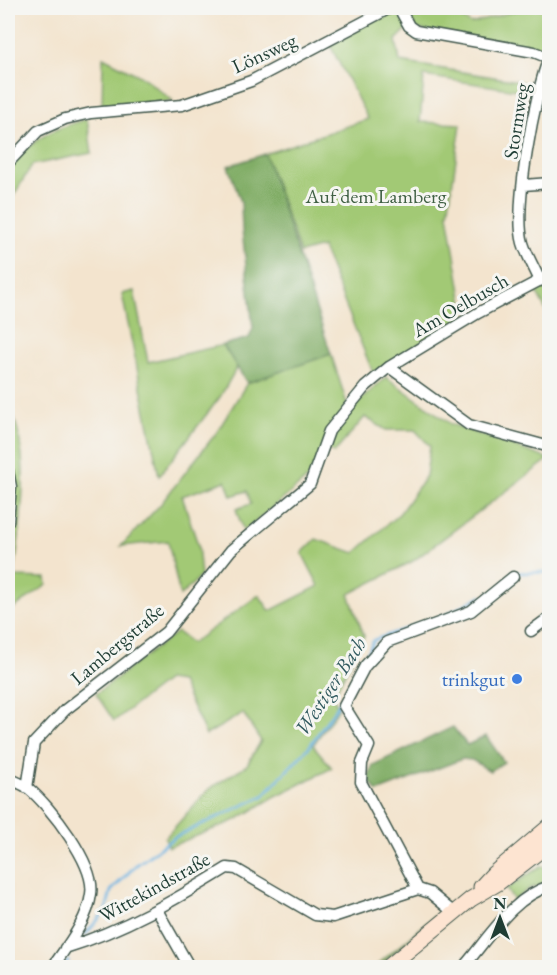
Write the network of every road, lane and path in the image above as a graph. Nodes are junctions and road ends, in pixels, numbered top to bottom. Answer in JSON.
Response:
{"nodes":[{"id":1,"x":390,"y":8,"type":"edge"},
{"id":2,"x":399,"y":8,"type":"edge"},
{"id":3,"x":549,"y":58,"type":"edge"},
{"id":4,"x":8,"y":163,"type":"edge"},
{"id":5,"x":549,"y":183,"type":"edge"},
{"id":6,"x":524,"y":185,"type":"junction"},
{"id":7,"x":545,"y":278,"type":"edge"},
{"id":8,"x":388,"y":367,"type":"junction"},
{"id":9,"x":549,"y":447,"type":"edge"},
{"id":10,"x":8,"y":471,"type":"edge"},
{"id":11,"x":8,"y":521,"type":"edge"},
{"id":12,"x":513,"y":577,"type":"dead end"},
{"id":13,"x":549,"y":617,"type":"edge"},
{"id":14,"x":531,"y":631,"type":"dead end"},
{"id":15,"x":8,"y":778,"type":"edge"},
{"id":16,"x":27,"y":788,"type":"junction"},
{"id":17,"x":549,"y":826,"type":"edge"},
{"id":18,"x":549,"y":843,"type":"edge"},
{"id":19,"x":549,"y":886,"type":"edge"},
{"id":20,"x":418,"y":889,"type":"junction"},
{"id":21,"x":471,"y":899,"type":"junction"},
{"id":22,"x":158,"y":910,"type":"junction"},
{"id":23,"x":453,"y":912,"type":"junction"},
{"id":24,"x":65,"y":948,"type":"junction"},
{"id":25,"x":466,"y":964,"type":"dead end"},
{"id":26,"x":52,"y":968,"type":"edge"},
{"id":27,"x":190,"y":968,"type":"edge"},
{"id":28,"x":387,"y":968,"type":"edge"}],
"edges":[{"from":1,"to":4,"type":"street","name":"Lönsweg"},
{"from":2,"to":3,"type":"street","name":"Stormweg"},
{"from":3,"to":6,"type":"street","name":"Stormweg"},
{"from":5,"to":6,"type":"street"},
{"from":6,"to":7,"type":"street","name":"Stormweg"},
{"from":7,"to":8,"type":"street","name":"Am Oelbusch"},
{"from":8,"to":9,"type":"street"},
{"from":8,"to":16,"type":"street","name":"Lambergstraße"},
{"from":10,"to":11,"type":"street"},
{"from":12,"to":20,"type":"street"},
{"from":13,"to":14,"type":"street"},
{"from":15,"to":16,"type":"street"},
{"from":16,"to":24,"type":"street"},
{"from":17,"to":21,"type":"main road"},
{"from":18,"to":21,"type":"main road"},
{"from":19,"to":25,"type":"street"},
{"from":20,"to":22,"type":"street","name":"Wittekindstraße"},
{"from":20,"to":23,"type":"street"},
{"from":21,"to":23,"type":"main road"},
{"from":22,"to":24,"type":"street","name":"Wittekindstraße"},
{"from":22,"to":27,"type":"street"},
{"from":23,"to":28,"type":"main road"},
{"from":24,"to":26,"type":"street"}]}
